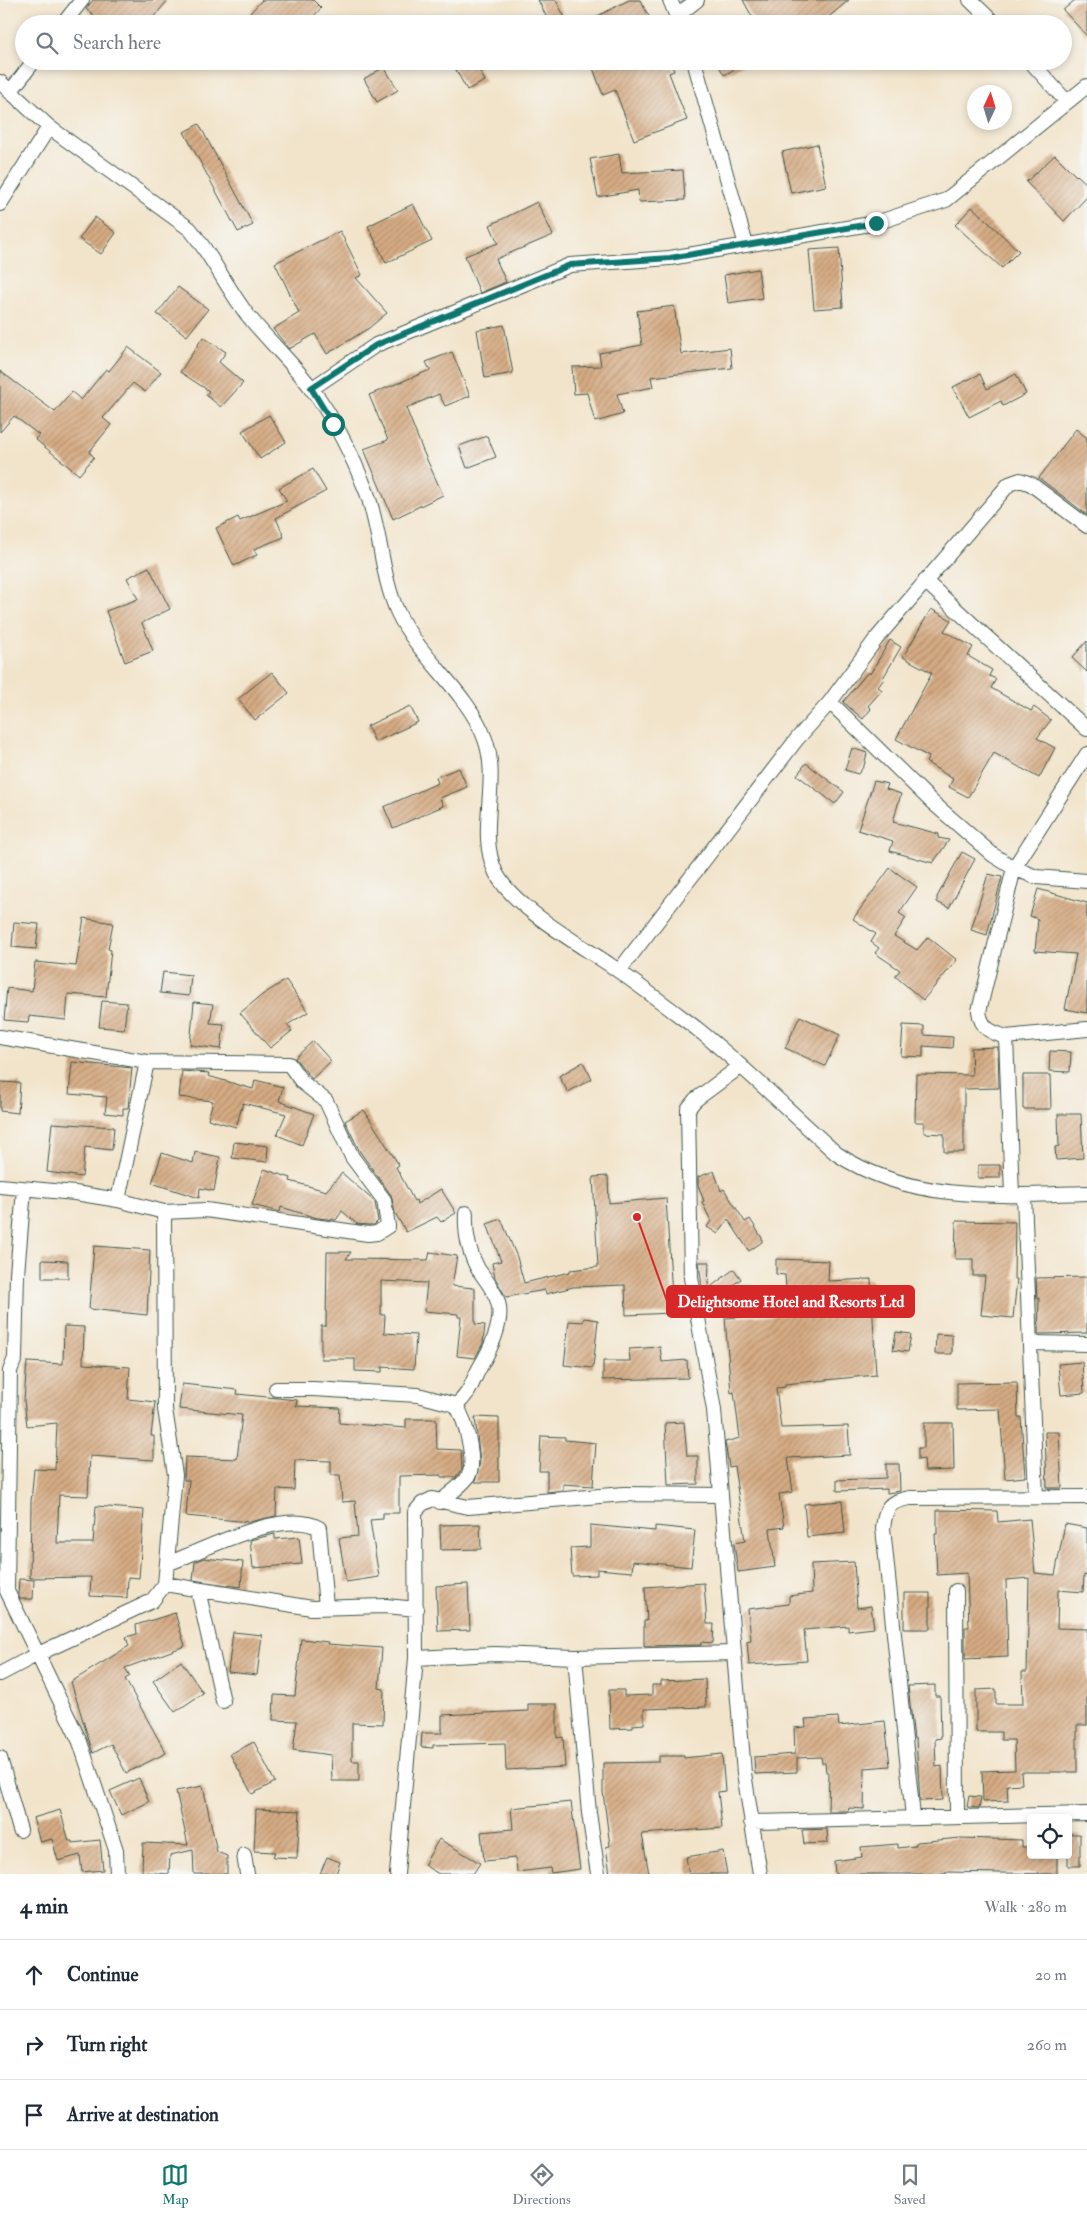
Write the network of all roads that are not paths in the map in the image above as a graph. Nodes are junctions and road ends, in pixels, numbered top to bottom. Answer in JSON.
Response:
{"nodes":[{"id":1,"x":82,"y":0,"type":"edge"},
{"id":2,"x":670,"y":0,"type":"edge"},
{"id":3,"x":697,"y":0,"type":"edge"},
{"id":4,"x":970,"y":0,"type":"edge"},
{"id":5,"x":70,"y":15,"type":"edge"},
{"id":6,"x":676,"y":15,"type":"edge"},
{"id":7,"x":683,"y":15,"type":"edge"},
{"id":8,"x":986,"y":15,"type":"edge"},
{"id":9,"x":27,"y":70,"type":"edge"},
{"id":10,"x":697,"y":70,"type":"edge"},
{"id":11,"x":1038,"y":70,"type":"edge"},
{"id":12,"x":0,"y":82,"type":"edge"},
{"id":13,"x":1087,"y":86,"type":"edge"},
{"id":14,"x":10,"y":92,"type":"junction"},
{"id":15,"x":1067,"y":102,"type":"junction"},
{"id":16,"x":49,"y":127,"type":"junction"},
{"id":17,"x":0,"y":204,"type":"edge"},
{"id":18,"x":746,"y":245,"type":"junction"},
{"id":19,"x":311,"y":388,"type":"junction"},
{"id":20,"x":1087,"y":526,"type":"edge"},
{"id":21,"x":925,"y":581,"type":"junction"},
{"id":22,"x":830,"y":702,"type":"junction"},
{"id":23,"x":1087,"y":729,"type":"edge"},
{"id":24,"x":1087,"y":754,"type":"edge"},
{"id":25,"x":1014,"y":868,"type":"junction"},
{"id":26,"x":1087,"y":881,"type":"edge"},
{"id":27,"x":619,"y":972,"type":"junction"},
{"id":28,"x":1087,"y":1029,"type":"edge"},
{"id":29,"x":0,"y":1037,"type":"edge"},
{"id":30,"x":1006,"y":1037,"type":"junction"},
{"id":31,"x":147,"y":1062,"type":"junction"},
{"id":32,"x":741,"y":1066,"type":"junction"},
{"id":33,"x":0,"y":1186,"type":"edge"},
{"id":34,"x":24,"y":1189,"type":"junction"},
{"id":35,"x":1087,"y":1193,"type":"edge"},
{"id":36,"x":1018,"y":1195,"type":"junction"},
{"id":37,"x":118,"y":1200,"type":"junction"},
{"id":38,"x":164,"y":1212,"type":"junction"},
{"id":39,"x":466,"y":1213,"type":"dead end"},
{"id":40,"x":1031,"y":1343,"type":"junction"},
{"id":41,"x":1087,"y":1344,"type":"edge"},
{"id":42,"x":5,"y":1371,"type":"edge"},
{"id":43,"x":276,"y":1389,"type":"dead end"},
{"id":44,"x":456,"y":1405,"type":"junction"},
{"id":45,"x":721,"y":1496,"type":"junction"},
{"id":46,"x":1036,"y":1497,"type":"junction"},
{"id":47,"x":1087,"y":1497,"type":"edge"},
{"id":48,"x":440,"y":1502,"type":"junction"},
{"id":49,"x":168,"y":1564,"type":"junction"},
{"id":50,"x":165,"y":1584,"type":"junction"},
{"id":51,"x":198,"y":1590,"type":"junction"},
{"id":52,"x":956,"y":1591,"type":"dead end"},
{"id":53,"x":326,"y":1608,"type":"junction"},
{"id":54,"x":417,"y":1609,"type":"junction"},
{"id":55,"x":734,"y":1653,"type":"junction"},
{"id":56,"x":36,"y":1655,"type":"junction"},
{"id":57,"x":575,"y":1657,"type":"junction"},
{"id":58,"x":416,"y":1658,"type":"junction"},
{"id":59,"x":0,"y":1674,"type":"edge"},
{"id":60,"x":223,"y":1701,"type":"dead end"},
{"id":61,"x":0,"y":1758,"type":"edge"},
{"id":62,"x":1087,"y":1814,"type":"edge"},
{"id":63,"x":912,"y":1817,"type":"junction"},
{"id":64,"x":957,"y":1817,"type":"junction"},
{"id":65,"x":751,"y":1822,"type":"junction"},
{"id":66,"x":20,"y":1830,"type":"dead end"},
{"id":67,"x":244,"y":1855,"type":"dead end"},
{"id":68,"x":117,"y":1874,"type":"edge"},
{"id":69,"x":247,"y":1874,"type":"edge"},
{"id":70,"x":397,"y":1874,"type":"edge"},
{"id":71,"x":598,"y":1874,"type":"edge"},
{"id":72,"x":760,"y":1874,"type":"edge"}],
"edges":[{"from":1,"to":5,"type":"street"},
{"from":2,"to":6,"type":"street"},
{"from":3,"to":7,"type":"street"},
{"from":4,"to":8,"type":"street"},
{"from":9,"to":14,"type":"street"},
{"from":10,"to":18,"type":"street"},
{"from":11,"to":15,"type":"street"},
{"from":12,"to":14,"type":"street"},
{"from":13,"to":15,"type":"street"},
{"from":14,"to":16,"type":"street"},
{"from":15,"to":18,"type":"street"},
{"from":16,"to":17,"type":"street"},
{"from":16,"to":19,"type":"street"},
{"from":18,"to":19,"type":"street"},
{"from":19,"to":27,"type":"street"},
{"from":20,"to":21,"type":"street"},
{"from":21,"to":22,"type":"street"},
{"from":21,"to":23,"type":"street"},
{"from":22,"to":25,"type":"street"},
{"from":22,"to":27,"type":"street"},
{"from":24,"to":25,"type":"street"},
{"from":25,"to":26,"type":"street"},
{"from":25,"to":30,"type":"street"},
{"from":27,"to":32,"type":"street"},
{"from":28,"to":30,"type":"street"},
{"from":29,"to":31,"type":"street"},
{"from":30,"to":36,"type":"street"},
{"from":31,"to":37,"type":"street"},
{"from":31,"to":38,"type":"street"},
{"from":32,"to":36,"type":"street"},
{"from":32,"to":45,"type":"street"},
{"from":33,"to":34,"type":"street"},
{"from":34,"to":37,"type":"street"},
{"from":34,"to":42,"type":"street"},
{"from":35,"to":36,"type":"street"},
{"from":36,"to":40,"type":"street"},
{"from":37,"to":38,"type":"street"},
{"from":38,"to":49,"type":"street"},
{"from":39,"to":44,"type":"street"},
{"from":40,"to":41,"type":"street"},
{"from":40,"to":46,"type":"street"},
{"from":42,"to":56,"type":"street"},
{"from":43,"to":44,"type":"street"},
{"from":44,"to":48,"type":"street"},
{"from":45,"to":48,"type":"street"},
{"from":45,"to":55,"type":"street"},
{"from":46,"to":47,"type":"street"},
{"from":46,"to":63,"type":"street"},
{"from":48,"to":54,"type":"street"},
{"from":49,"to":50,"type":"street"},
{"from":49,"to":53,"type":"street"},
{"from":50,"to":51,"type":"street"},
{"from":50,"to":56,"type":"street"},
{"from":51,"to":53,"type":"street"},
{"from":51,"to":60,"type":"street"},
{"from":52,"to":64,"type":"street"},
{"from":53,"to":54,"type":"street"},
{"from":54,"to":58,"type":"street"},
{"from":55,"to":57,"type":"street"},
{"from":55,"to":65,"type":"street"},
{"from":56,"to":59,"type":"street"},
{"from":56,"to":68,"type":"street"},
{"from":57,"to":58,"type":"street"},
{"from":57,"to":71,"type":"street"},
{"from":58,"to":70,"type":"street"},
{"from":61,"to":66,"type":"street"},
{"from":62,"to":64,"type":"street"},
{"from":63,"to":64,"type":"street"},
{"from":63,"to":65,"type":"street"},
{"from":65,"to":72,"type":"street"},
{"from":67,"to":69,"type":"street"}]}
